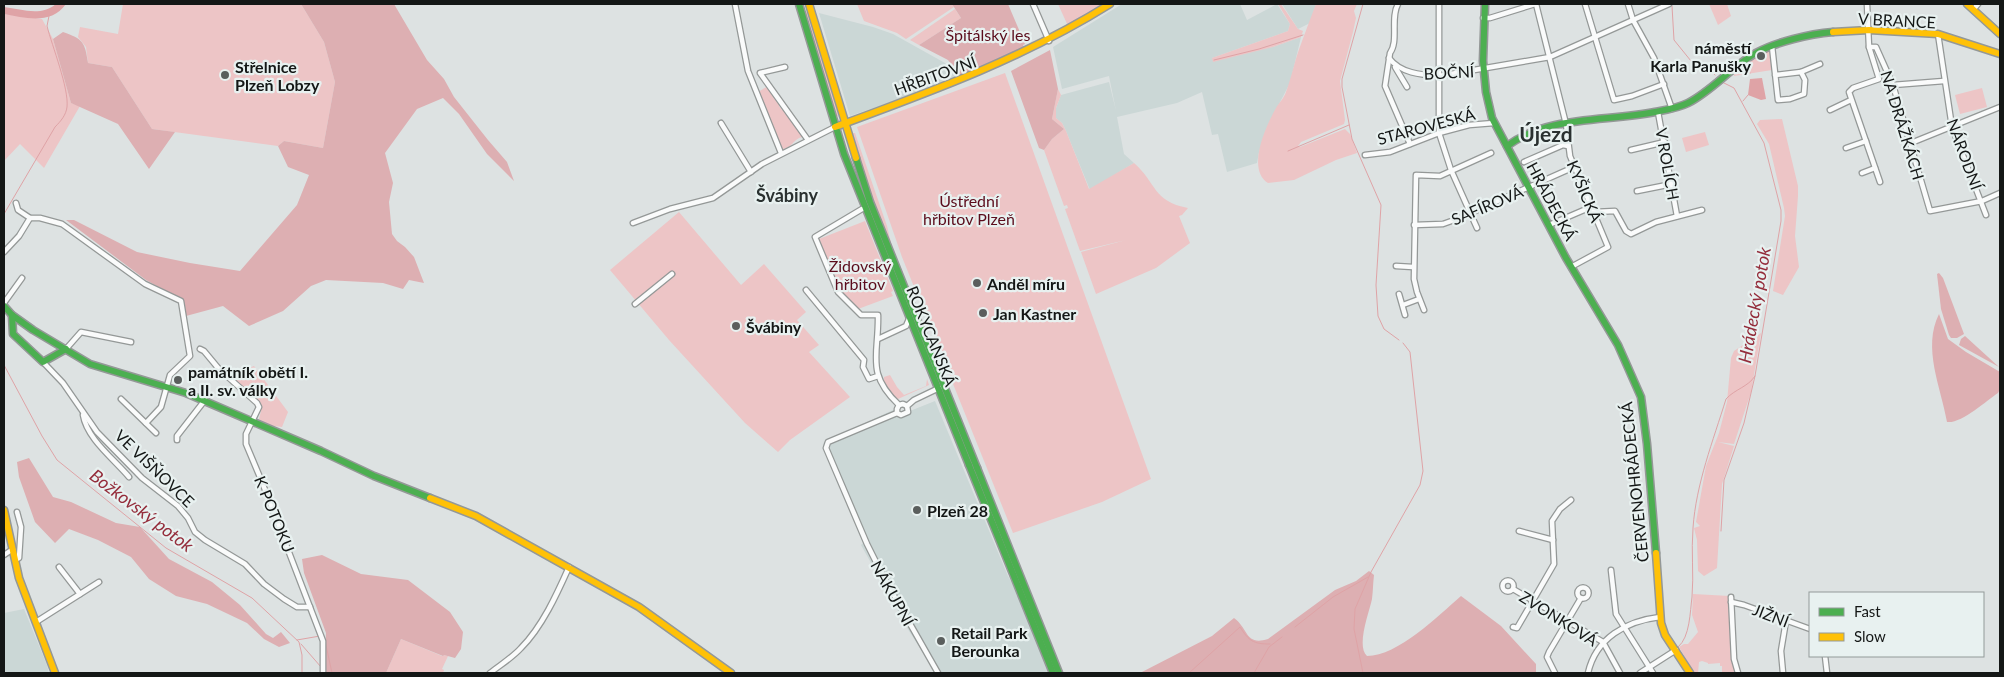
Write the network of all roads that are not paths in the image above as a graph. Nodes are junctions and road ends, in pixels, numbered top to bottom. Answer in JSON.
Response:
{"nodes":[{"id":1,"x":734,"y":4,"type":"edge"},
{"id":2,"x":799,"y":4,"type":"edge"},
{"id":3,"x":810,"y":4,"type":"edge"},
{"id":4,"x":1033,"y":4,"type":"edge"},
{"id":5,"x":1110,"y":4,"type":"edge"},
{"id":6,"x":1398,"y":4,"type":"edge"},
{"id":7,"x":1439,"y":4,"type":"edge"},
{"id":8,"x":1485,"y":4,"type":"edge"},
{"id":9,"x":1536,"y":4,"type":"edge"},
{"id":10,"x":1585,"y":4,"type":"edge"},
{"id":11,"x":1628,"y":4,"type":"edge"},
{"id":12,"x":1669,"y":4,"type":"edge"},
{"id":13,"x":1867,"y":4,"type":"edge"},
{"id":14,"x":1967,"y":4,"type":"edge"},
{"id":15,"x":1978,"y":4,"type":"edge"},
{"id":16,"x":1973,"y":10,"type":"junction"},
{"id":17,"x":1483,"y":18,"type":"junction"},
{"id":18,"x":1633,"y":20,"type":"junction"},
{"id":19,"x":1869,"y":30,"type":"junction"},
{"id":20,"x":1938,"y":34,"type":"junction"},
{"id":21,"x":2000,"y":34,"type":"edge"},
{"id":22,"x":1595,"y":38,"type":"junction"},
{"id":23,"x":1049,"y":41,"type":"junction"},
{"id":24,"x":1772,"y":46,"type":"junction"},
{"id":25,"x":1869,"y":47,"type":"junction"},
{"id":26,"x":2000,"y":54,"type":"edge"},
{"id":27,"x":1389,"y":58,"type":"junction"},
{"id":28,"x":1550,"y":58,"type":"junction"},
{"id":29,"x":1820,"y":64,"type":"dead end"},
{"id":30,"x":1394,"y":66,"type":"junction"},
{"id":31,"x":785,"y":68,"type":"dead end"},
{"id":32,"x":1484,"y":70,"type":"junction"},
{"id":33,"x":1801,"y":72,"type":"junction"},
{"id":34,"x":1775,"y":75,"type":"junction"},
{"id":35,"x":1439,"y":76,"type":"junction"},
{"id":36,"x":1944,"y":81,"type":"junction"},
{"id":37,"x":1664,"y":84,"type":"junction"},
{"id":38,"x":1893,"y":85,"type":"junction"},
{"id":39,"x":1408,"y":86,"type":"dead end"},
{"id":40,"x":1851,"y":100,"type":"junction"},
{"id":41,"x":2000,"y":108,"type":"edge"},
{"id":42,"x":1672,"y":109,"type":"junction"},
{"id":43,"x":1830,"y":110,"type":"dead end"},
{"id":44,"x":1658,"y":112,"type":"junction"},
{"id":45,"x":721,"y":122,"type":"dead end"},
{"id":46,"x":846,"y":123,"type":"junction"},
{"id":47,"x":1494,"y":123,"type":"junction"},
{"id":48,"x":1566,"y":124,"type":"junction"},
{"id":49,"x":835,"y":127,"type":"junction"},
{"id":50,"x":1952,"y":127,"type":"junction"},
{"id":51,"x":1439,"y":133,"type":"junction"},
{"id":52,"x":808,"y":140,"type":"junction"},
{"id":53,"x":1866,"y":141,"type":"junction"},
{"id":54,"x":1665,"y":142,"type":"junction"},
{"id":55,"x":1911,"y":143,"type":"junction"},
{"id":56,"x":1410,"y":144,"type":"junction"},
{"id":57,"x":1507,"y":146,"type":"junction"},
{"id":58,"x":1568,"y":146,"type":"junction"},
{"id":59,"x":1846,"y":148,"type":"dead end"},
{"id":60,"x":1631,"y":150,"type":"dead end"},
{"id":61,"x":781,"y":153,"type":"junction"},
{"id":62,"x":1491,"y":153,"type":"dead end"},
{"id":63,"x":1365,"y":155,"type":"dead end"},
{"id":64,"x":1524,"y":162,"type":"dead end"},
{"id":65,"x":1574,"y":167,"type":"junction"},
{"id":66,"x":1875,"y":168,"type":"junction"},
{"id":67,"x":1451,"y":170,"type":"junction"},
{"id":68,"x":751,"y":172,"type":"junction"},
{"id":69,"x":1862,"y":173,"type":"dead end"},
{"id":70,"x":1880,"y":182,"type":"dead end"},
{"id":71,"x":1672,"y":184,"type":"junction"},
{"id":72,"x":1529,"y":187,"type":"junction"},
{"id":73,"x":1637,"y":191,"type":"dead end"},
{"id":74,"x":2000,"y":193,"type":"edge"},
{"id":75,"x":1982,"y":201,"type":"junction"},
{"id":76,"x":16,"y":203,"type":"dead end"},
{"id":77,"x":1591,"y":206,"type":"junction"},
{"id":78,"x":862,"y":209,"type":"dead end"},
{"id":79,"x":1702,"y":210,"type":"dead end"},
{"id":80,"x":1470,"y":212,"type":"junction"},
{"id":81,"x":1594,"y":212,"type":"junction"},
{"id":82,"x":1986,"y":215,"type":"dead end"},
{"id":83,"x":1677,"y":216,"type":"junction"},
{"id":84,"x":30,"y":218,"type":"junction"},
{"id":85,"x":633,"y":224,"type":"dead end"},
{"id":86,"x":1414,"y":225,"type":"junction"},
{"id":87,"x":1549,"y":225,"type":"junction"},
{"id":88,"x":1477,"y":228,"type":"dead end"},
{"id":89,"x":4,"y":252,"type":"edge"},
{"id":90,"x":1396,"y":266,"type":"dead end"},
{"id":91,"x":1413,"y":267,"type":"junction"},
{"id":92,"x":1571,"y":267,"type":"junction"},
{"id":93,"x":672,"y":274,"type":"dead end"},
{"id":94,"x":22,"y":278,"type":"dead end"},
{"id":95,"x":806,"y":290,"type":"dead end"},
{"id":96,"x":1399,"y":294,"type":"dead end"},
{"id":97,"x":1419,"y":299,"type":"junction"},
{"id":98,"x":635,"y":304,"type":"dead end"},
{"id":99,"x":4,"y":305,"type":"edge"},
{"id":100,"x":1403,"y":305,"type":"junction"},
{"id":101,"x":1424,"y":310,"type":"dead end"},
{"id":102,"x":1405,"y":315,"type":"dead end"},
{"id":103,"x":12,"y":316,"type":"junction"},
{"id":104,"x":910,"y":317,"type":"junction"},
{"id":105,"x":878,"y":339,"type":"junction"},
{"id":106,"x":131,"y":342,"type":"dead end"},
{"id":107,"x":66,"y":349,"type":"junction"},
{"id":108,"x":200,"y":349,"type":"dead end"},
{"id":109,"x":43,"y":362,"type":"junction"},
{"id":110,"x":878,"y":376,"type":"junction"},
{"id":111,"x":166,"y":387,"type":"junction"},
{"id":112,"x":941,"y":387,"type":"junction"},
{"id":113,"x":121,"y":398,"type":"dead end"},
{"id":114,"x":205,"y":400,"type":"junction"},
{"id":115,"x":898,"y":405,"type":"junction"},
{"id":116,"x":907,"y":406,"type":"junction"},
{"id":117,"x":897,"y":413,"type":"junction"},
{"id":118,"x":84,"y":414,"type":"junction"},
{"id":119,"x":254,"y":422,"type":"junction"},
{"id":120,"x":146,"y":423,"type":"junction"},
{"id":121,"x":156,"y":433,"type":"dead end"},
{"id":122,"x":177,"y":440,"type":"dead end"},
{"id":123,"x":130,"y":477,"type":"dead end"},
{"id":124,"x":1571,"y":500,"type":"dead end"},
{"id":125,"x":4,"y":510,"type":"edge"},
{"id":126,"x":17,"y":512,"type":"dead end"},
{"id":127,"x":1519,"y":531,"type":"dead end"},
{"id":128,"x":1552,"y":540,"type":"junction"},
{"id":129,"x":13,"y":549,"type":"junction"},
{"id":130,"x":4,"y":555,"type":"edge"},
{"id":131,"x":15,"y":560,"type":"junction"},
{"id":132,"x":59,"y":567,"type":"dead end"},
{"id":133,"x":569,"y":568,"type":"junction"},
{"id":134,"x":1611,"y":570,"type":"dead end"},
{"id":135,"x":99,"y":582,"type":"dead end"},
{"id":136,"x":1513,"y":589,"type":"dead end"},
{"id":137,"x":80,"y":594,"type":"junction"},
{"id":138,"x":1581,"y":598,"type":"dead end"},
{"id":139,"x":1533,"y":601,"type":"junction"},
{"id":140,"x":310,"y":607,"type":"junction"},
{"id":141,"x":1660,"y":617,"type":"junction"},
{"id":142,"x":1567,"y":621,"type":"junction"},
{"id":143,"x":1786,"y":621,"type":"junction"},
{"id":144,"x":36,"y":622,"type":"junction"},
{"id":145,"x":1513,"y":626,"type":"dead end"},
{"id":146,"x":1625,"y":628,"type":"junction"},
{"id":147,"x":1809,"y":629,"type":"edge"},
{"id":148,"x":1603,"y":642,"type":"junction"},
{"id":149,"x":1676,"y":650,"type":"junction"},
{"id":150,"x":1825,"y":657,"type":"edge"},
{"id":151,"x":1649,"y":668,"type":"junction"},
{"id":152,"x":55,"y":673,"type":"edge"},
{"id":153,"x":322,"y":673,"type":"edge"},
{"id":154,"x":490,"y":673,"type":"edge"},
{"id":155,"x":731,"y":673,"type":"edge"},
{"id":156,"x":938,"y":673,"type":"edge"},
{"id":157,"x":1053,"y":673,"type":"edge"},
{"id":158,"x":1059,"y":673,"type":"edge"},
{"id":159,"x":1555,"y":673,"type":"edge"},
{"id":160,"x":1561,"y":673,"type":"edge"},
{"id":161,"x":1588,"y":673,"type":"edge"},
{"id":162,"x":1620,"y":673,"type":"edge"},
{"id":163,"x":1640,"y":673,"type":"edge"},
{"id":164,"x":1653,"y":673,"type":"edge"},
{"id":165,"x":1690,"y":673,"type":"edge"},
{"id":166,"x":1738,"y":673,"type":"edge"},
{"id":167,"x":1783,"y":673,"type":"edge"},
{"id":168,"x":1827,"y":673,"type":"edge"}],
"edges":[{"from":1,"to":61,"type":"street"},
{"from":2,"to":49,"type":"main road","name":"ROKYCANSKÁ"},
{"from":3,"to":46,"type":"main road","name":"ROKYCANSKÁ"},
{"from":4,"to":23,"type":"street"},
{"from":5,"to":23,"type":"main road","name":"HŘBITOVNÍ"},
{"from":6,"to":27,"type":"street"},
{"from":7,"to":35,"type":"street"},
{"from":8,"to":17,"type":"main road","name":"HRÁDECKÁ"},
{"from":9,"to":17,"type":"street"},
{"from":9,"to":28,"type":"street","name":"KYŠICKÁ"},
{"from":10,"to":22,"type":"street"},
{"from":11,"to":18,"type":"street"},
{"from":12,"to":18,"type":"street","name":"BOČNÍ"},
{"from":13,"to":19,"type":"street"},
{"from":14,"to":16,"type":"main road"},
{"from":15,"to":16,"type":"street"},
{"from":16,"to":21,"type":"main road"},
{"from":17,"to":32,"type":"main road","name":"HRÁDECKÁ"},
{"from":18,"to":22,"type":"street","name":"BOČNÍ"},
{"from":18,"to":37,"type":"street"},
{"from":19,"to":20,"type":"main road","name":"V BRANCE"},
{"from":19,"to":24,"type":"main road","name":"V BRANCE"},
{"from":19,"to":25,"type":"street"},
{"from":20,"to":26,"type":"main road","name":"V BRANCE"},
{"from":20,"to":36,"type":"street","name":"NÁRODNÍ"},
{"from":22,"to":28,"type":"street","name":"BOČNÍ"},
{"from":22,"to":37,"type":"street"},
{"from":23,"to":46,"type":"main road","name":"HŘBITOVNÍ"},
{"from":24,"to":34,"type":"street"},
{"from":24,"to":42,"type":"main road"},
{"from":25,"to":38,"type":"street","name":"NA DRÁŽKÁCH"},
{"from":25,"to":40,"type":"street"},
{"from":27,"to":30,"type":"street"},
{"from":27,"to":56,"type":"street"},
{"from":28,"to":32,"type":"street","name":"BOČNÍ"},
{"from":28,"to":48,"type":"street","name":"KYŠICKÁ"},
{"from":29,"to":33,"type":"street"},
{"from":30,"to":35,"type":"street","name":"BOČNÍ"},
{"from":30,"to":39,"type":"street"},
{"from":31,"to":52,"type":"street"},
{"from":32,"to":35,"type":"street","name":"BOČNÍ"},
{"from":32,"to":47,"type":"main road","name":"HRÁDECKÁ"},
{"from":33,"to":34,"type":"street"},
{"from":33,"to":34,"type":"street"},
{"from":35,"to":51,"type":"street"},
{"from":36,"to":38,"type":"street"},
{"from":36,"to":50,"type":"street","name":"NÁRODNÍ"},
{"from":37,"to":42,"type":"street"},
{"from":38,"to":55,"type":"street","name":"NA DRÁŽKÁCH"},
{"from":40,"to":43,"type":"street"},
{"from":40,"to":53,"type":"street"},
{"from":41,"to":50,"type":"street"},
{"from":42,"to":44,"type":"main road"},
{"from":44,"to":48,"type":"main road"},
{"from":44,"to":54,"type":"street","name":"V ROLÍCH"},
{"from":45,"to":68,"type":"street"},
{"from":46,"to":49,"type":"main road","name":"HŘBITOVNÍ"},
{"from":46,"to":112,"type":"main road","name":"ROKYCANSKÁ"},
{"from":47,"to":51,"type":"street","name":"STAROVESKÁ"},
{"from":47,"to":57,"type":"main road","name":"HRÁDECKÁ"},
{"from":48,"to":57,"type":"main road"},
{"from":48,"to":58,"type":"street","name":"KYŠICKÁ"},
{"from":49,"to":52,"type":"street"},
{"from":49,"to":104,"type":"main road","name":"ROKYCANSKÁ"},
{"from":50,"to":55,"type":"street"},
{"from":50,"to":75,"type":"street","name":"NÁRODNÍ"},
{"from":51,"to":56,"type":"street","name":"STAROVESKÁ"},
{"from":51,"to":67,"type":"street"},
{"from":52,"to":61,"type":"street"},
{"from":53,"to":59,"type":"street"},
{"from":53,"to":66,"type":"street"},
{"from":54,"to":60,"type":"street"},
{"from":54,"to":71,"type":"street","name":"V ROLÍCH"},
{"from":55,"to":75,"type":"street","name":"NA DRÁŽKÁCH"},
{"from":56,"to":63,"type":"street","name":"STAROVESKÁ"},
{"from":57,"to":72,"type":"main road","name":"HRÁDECKÁ"},
{"from":58,"to":64,"type":"street"},
{"from":58,"to":65,"type":"street","name":"KYŠICKÁ"},
{"from":61,"to":68,"type":"street"},
{"from":62,"to":67,"type":"street"},
{"from":65,"to":72,"type":"street","name":"SAFÍROVÁ"},
{"from":65,"to":77,"type":"street","name":"KYŠICKÁ"},
{"from":66,"to":69,"type":"street"},
{"from":66,"to":70,"type":"street"},
{"from":67,"to":80,"type":"street"},
{"from":67,"to":86,"type":"street"},
{"from":68,"to":85,"type":"street"},
{"from":71,"to":73,"type":"street"},
{"from":71,"to":83,"type":"street","name":"V ROLÍCH"},
{"from":72,"to":80,"type":"street","name":"SAFÍROVÁ"},
{"from":72,"to":87,"type":"main road","name":"HRÁDECKÁ"},
{"from":74,"to":75,"type":"street"},
{"from":75,"to":82,"type":"street","name":"NÁRODNÍ"},
{"from":76,"to":84,"type":"street"},
{"from":77,"to":81,"type":"street","name":"KYŠICKÁ"},
{"from":77,"to":87,"type":"street"},
{"from":78,"to":105,"type":"street"},
{"from":79,"to":83,"type":"street","name":"V ROLÍCH"},
{"from":80,"to":86,"type":"street","name":"SAFÍROVÁ"},
{"from":80,"to":88,"type":"street"},
{"from":81,"to":83,"type":"street","name":"V ROLÍCH"},
{"from":81,"to":92,"type":"street","name":"KYŠICKÁ"},
{"from":84,"to":89,"type":"street"},
{"from":84,"to":111,"type":"street"},
{"from":86,"to":91,"type":"street"},
{"from":87,"to":92,"type":"main road","name":"HRÁDECKÁ"},
{"from":90,"to":91,"type":"street"},
{"from":91,"to":97,"type":"street"},
{"from":92,"to":141,"type":"main road","name":"ČERVENOHRÁDECKÁ"},
{"from":93,"to":98,"type":"street"},
{"from":94,"to":99,"type":"street"},
{"from":95,"to":110,"type":"street"},
{"from":96,"to":100,"type":"street"},
{"from":97,"to":100,"type":"street"},
{"from":97,"to":101,"type":"street"},
{"from":99,"to":103,"type":"main road"},
{"from":100,"to":102,"type":"street"},
{"from":103,"to":107,"type":"main road"},
{"from":103,"to":109,"type":"main road","name":"VE VIŠŇOVCE"},
{"from":104,"to":105,"type":"street"},
{"from":104,"to":112,"type":"main road","name":"ROKYCANSKÁ"},
{"from":105,"to":110,"type":"street"},
{"from":106,"to":107,"type":"street"},
{"from":107,"to":109,"type":"main road"},
{"from":107,"to":111,"type":"main road"},
{"from":108,"to":119,"type":"street"},
{"from":109,"to":118,"type":"street","name":"VE VIŠŇOVCE"},
{"from":110,"to":115,"type":"street"},
{"from":111,"to":114,"type":"main road"},
{"from":111,"to":120,"type":"street"},
{"from":112,"to":116,"type":"street"},
{"from":112,"to":157,"type":"main road","name":"ROKYCANSKÁ"},
{"from":112,"to":158,"type":"main road","name":"ROKYCANSKÁ"},
{"from":113,"to":120,"type":"street"},
{"from":114,"to":119,"type":"main road"},
{"from":114,"to":122,"type":"street"},
{"from":115,"to":116,"type":"street"},
{"from":115,"to":117,"type":"street"},
{"from":116,"to":117,"type":"street"},
{"from":117,"to":156,"type":"street","name":"NÁKUPNÍ"},
{"from":118,"to":123,"type":"street"},
{"from":118,"to":140,"type":"street","name":"VE VIŠŇOVCE"},
{"from":119,"to":133,"type":"main road"},
{"from":119,"to":140,"type":"street","name":"K POTOKU"},
{"from":120,"to":121,"type":"street"},
{"from":124,"to":128,"type":"street"},
{"from":125,"to":129,"type":"main road"},
{"from":126,"to":131,"type":"street"},
{"from":127,"to":128,"type":"street"},
{"from":128,"to":139,"type":"street"},
{"from":129,"to":130,"type":"street"},
{"from":129,"to":131,"type":"main road"},
{"from":131,"to":144,"type":"main road"},
{"from":132,"to":137,"type":"street"},
{"from":133,"to":154,"type":"street"},
{"from":133,"to":155,"type":"main road"},
{"from":134,"to":146,"type":"street"},
{"from":135,"to":137,"type":"street"},
{"from":136,"to":139,"type":"street","name":"ZVONKOVÁ"},
{"from":137,"to":144,"type":"street"},
{"from":138,"to":142,"type":"street"},
{"from":139,"to":142,"type":"street","name":"ZVONKOVÁ"},
{"from":139,"to":145,"type":"street"},
{"from":140,"to":153,"type":"street","name":"K POTOKU"},
{"from":141,"to":146,"type":"street"},
{"from":141,"to":149,"type":"main road","name":"ČERVENOHRÁDECKÁ"},
{"from":142,"to":148,"type":"street","name":"ZVONKOVÁ"},
{"from":142,"to":159,"type":"street"},
{"from":143,"to":147,"type":"street","name":"JIŽNÍ"},
{"from":143,"to":166,"type":"street","name":"JIŽNÍ"},
{"from":143,"to":167,"type":"street"},
{"from":144,"to":152,"type":"main road"},
{"from":146,"to":148,"type":"street"},
{"from":146,"to":151,"type":"street"},
{"from":148,"to":161,"type":"street"},
{"from":148,"to":162,"type":"street","name":"ZVONKOVÁ"},
{"from":149,"to":151,"type":"street"},
{"from":149,"to":165,"type":"main road","name":"ČERVENOHRÁDECKÁ"},
{"from":150,"to":168,"type":"street"},
{"from":151,"to":163,"type":"street"},
{"from":151,"to":164,"type":"street"},
{"from":159,"to":160,"type":"street"}]}
